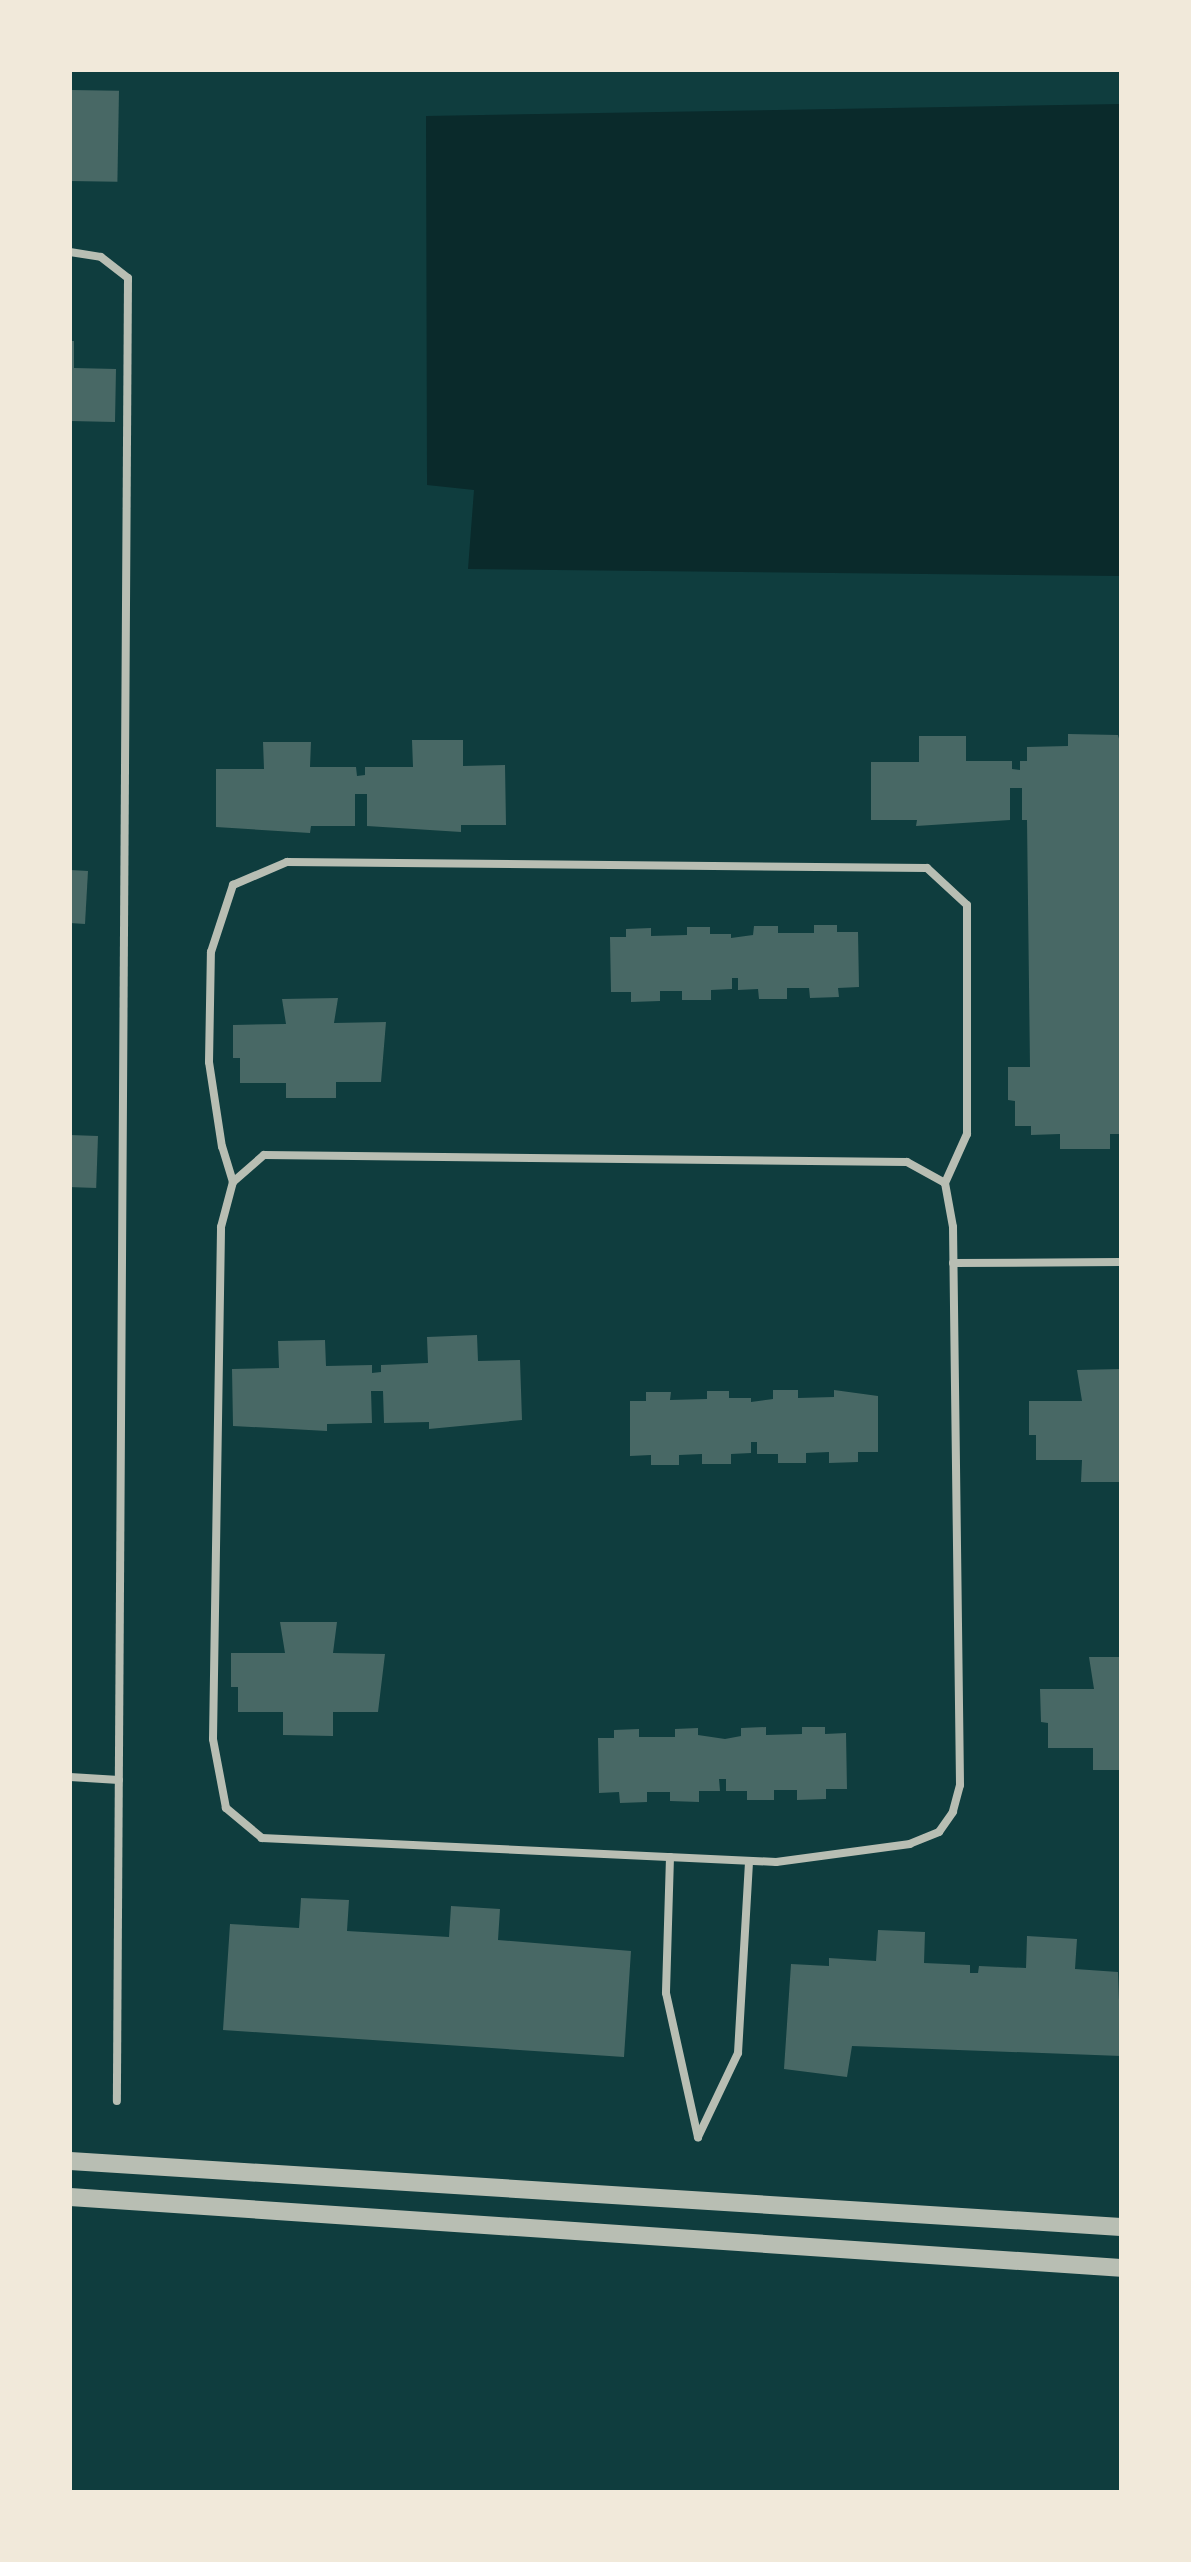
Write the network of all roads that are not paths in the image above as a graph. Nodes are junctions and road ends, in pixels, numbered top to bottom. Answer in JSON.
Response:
{"nodes":[{"id":1,"x":70,"y":252,"type":"edge"},
{"id":2,"x":233,"y":1182,"type":"junction"},
{"id":3,"x":945,"y":1184,"type":"junction"},
{"id":4,"x":1121,"y":1262,"type":"edge"},
{"id":5,"x":953,"y":1263,"type":"junction"},
{"id":6,"x":70,"y":1777,"type":"edge"},
{"id":7,"x":119,"y":1780,"type":"junction"},
{"id":8,"x":670,"y":1857,"type":"junction"},
{"id":9,"x":748,"y":1861,"type":"junction"},
{"id":10,"x":117,"y":2101,"type":"dead end"},
{"id":11,"x":70,"y":2160,"type":"edge"},
{"id":12,"x":70,"y":2196,"type":"edge"},
{"id":13,"x":1121,"y":2227,"type":"edge"},
{"id":14,"x":1121,"y":2268,"type":"edge"}],
"edges":[{"from":1,"to":7,"type":"lane"},
{"from":2,"to":3,"type":"lane"},
{"from":2,"to":3,"type":"lane"},
{"from":2,"to":8,"type":"lane"},
{"from":3,"to":5,"type":"lane"},
{"from":4,"to":5,"type":"lane"},
{"from":5,"to":9,"type":"lane"},
{"from":6,"to":7,"type":"lane"},
{"from":7,"to":10,"type":"lane"},
{"from":8,"to":9,"type":"lane"},
{"from":8,"to":9,"type":"lane"},
{"from":11,"to":13,"type":"street"},
{"from":12,"to":14,"type":"street"}]}
